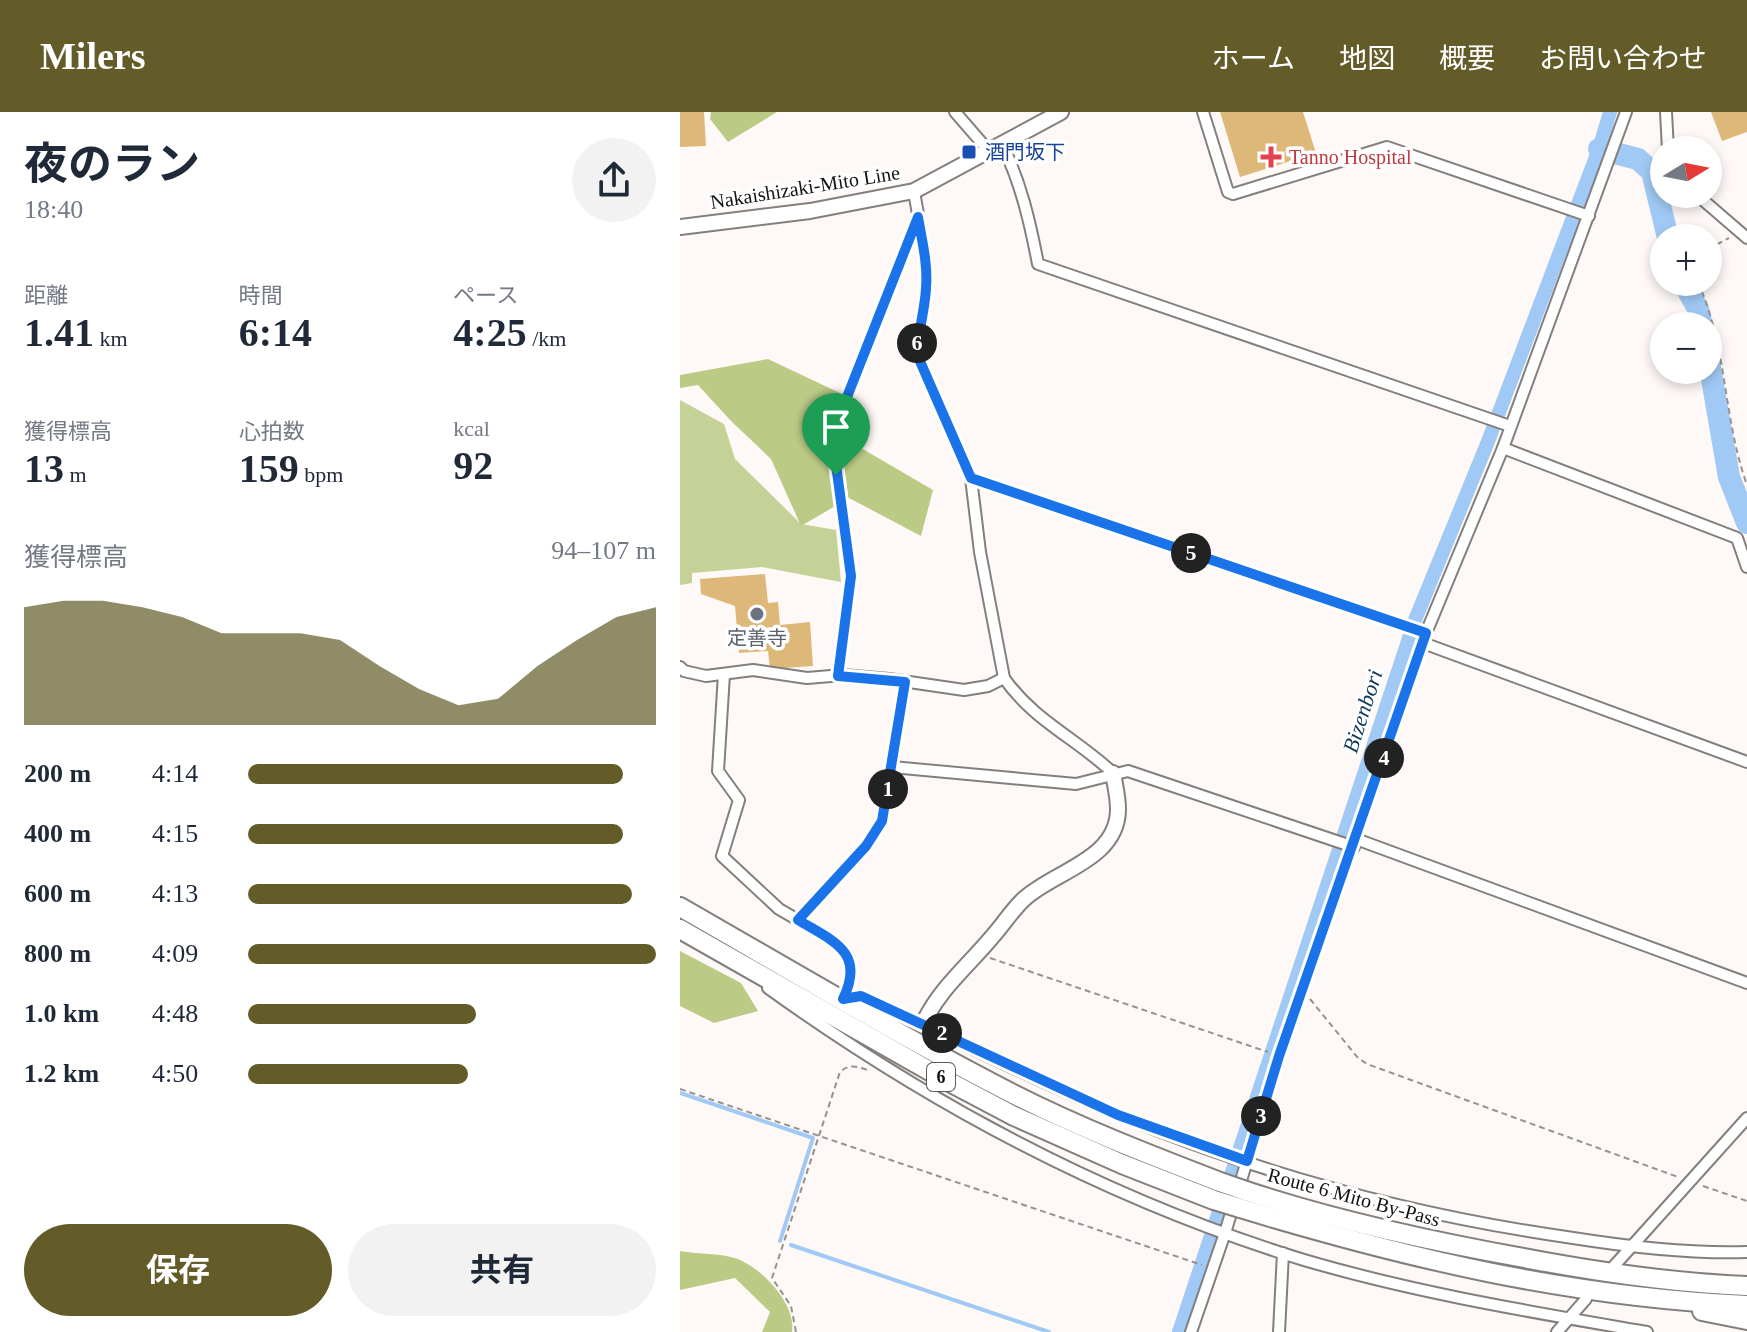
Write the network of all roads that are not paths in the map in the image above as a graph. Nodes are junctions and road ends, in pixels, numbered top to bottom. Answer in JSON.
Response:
{"nodes":[{"id":1,"x":955,"y":112,"type":"edge"},
{"id":2,"x":1061,"y":112,"type":"edge"},
{"id":3,"x":1203,"y":112,"type":"edge"},
{"id":4,"x":1626,"y":112,"type":"edge"},
{"id":5,"x":1666,"y":112,"type":"edge"},
{"id":6,"x":1667,"y":136,"type":"edge"},
{"id":7,"x":995,"y":147,"type":"junction"},
{"id":8,"x":914,"y":191,"type":"junction"},
{"id":9,"x":1714,"y":208,"type":"edge"},
{"id":10,"x":1586,"y":215,"type":"junction"},
{"id":11,"x":680,"y":227,"type":"edge"},
{"id":12,"x":1745,"y":232,"type":"edge"},
{"id":13,"x":1507,"y":425,"type":"junction"},
{"id":14,"x":1503,"y":448,"type":"junction"},
{"id":15,"x":971,"y":478,"type":"junction"},
{"id":16,"x":1747,"y":567,"type":"edge"},
{"id":17,"x":1423,"y":636,"type":"junction"},
{"id":18,"x":680,"y":667,"type":"edge"},
{"id":19,"x":724,"y":674,"type":"junction"},
{"id":20,"x":1004,"y":678,"type":"junction"},
{"id":21,"x":905,"y":682,"type":"junction"},
{"id":22,"x":1747,"y":762,"type":"edge"},
{"id":23,"x":892,"y":767,"type":"junction"},
{"id":24,"x":1113,"y":773,"type":"junction"},
{"id":25,"x":1353,"y":844,"type":"junction"},
{"id":26,"x":680,"y":907,"type":"edge"},
{"id":27,"x":798,"y":920,"type":"junction"},
{"id":28,"x":680,"y":929,"type":"edge"},
{"id":29,"x":725,"y":955,"type":"junction"},
{"id":30,"x":1747,"y":983,"type":"edge"},
{"id":31,"x":843,"y":999,"type":"junction"},
{"id":32,"x":923,"y":1024,"type":"junction"},
{"id":33,"x":1747,"y":1118,"type":"edge"},
{"id":34,"x":1244,"y":1160,"type":"junction"},
{"id":35,"x":1217,"y":1191,"type":"junction"},
{"id":36,"x":1243,"y":1200,"type":"junction"},
{"id":37,"x":1221,"y":1232,"type":"junction"},
{"id":38,"x":1630,"y":1247,"type":"junction"},
{"id":39,"x":1747,"y":1252,"type":"edge"},
{"id":40,"x":1283,"y":1253,"type":"junction"},
{"id":41,"x":1614,"y":1266,"type":"dead end"},
{"id":42,"x":1634,"y":1277,"type":"junction"},
{"id":43,"x":1747,"y":1278,"type":"edge"},
{"id":44,"x":1747,"y":1286,"type":"edge"},
{"id":45,"x":1586,"y":1299,"type":"dead end"},
{"id":46,"x":1669,"y":1300,"type":"junction"},
{"id":47,"x":1747,"y":1305,"type":"edge"},
{"id":48,"x":1569,"y":1318,"type":"junction"},
{"id":49,"x":1747,"y":1320,"type":"edge"},
{"id":50,"x":1191,"y":1332,"type":"edge"},
{"id":51,"x":1279,"y":1332,"type":"edge"},
{"id":52,"x":1557,"y":1332,"type":"edge"},
{"id":53,"x":1647,"y":1332,"type":"edge"}],
"edges":[{"from":1,"to":7,"type":"street"},
{"from":2,"to":7,"type":"main road","name":"Nakaishizaki-Mito Line"},
{"from":3,"to":10,"type":"street"},
{"from":4,"to":10,"type":"street"},
{"from":5,"to":6,"type":"street"},
{"from":7,"to":8,"type":"main road","name":"Nakaishizaki-Mito Line"},
{"from":7,"to":13,"type":"street"},
{"from":8,"to":11,"type":"main road","name":"Nakaishizaki-Mito Line"},
{"from":8,"to":15,"type":"street"},
{"from":9,"to":12,"type":"street"},
{"from":10,"to":13,"type":"street"},
{"from":13,"to":14,"type":"street"},
{"from":14,"to":16,"type":"street"},
{"from":14,"to":17,"type":"street"},
{"from":15,"to":17,"type":"street"},
{"from":15,"to":20,"type":"street"},
{"from":17,"to":22,"type":"street"},
{"from":17,"to":25,"type":"street"},
{"from":18,"to":19,"type":"street"},
{"from":19,"to":21,"type":"street"},
{"from":19,"to":27,"type":"street"},
{"from":20,"to":21,"type":"street"},
{"from":20,"to":24,"type":"street"},
{"from":21,"to":23,"type":"street"},
{"from":23,"to":24,"type":"street"},
{"from":23,"to":27,"type":"street"},
{"from":24,"to":25,"type":"street"},
{"from":24,"to":32,"type":"main road"},
{"from":25,"to":30,"type":"street"},
{"from":25,"to":34,"type":"street"},
{"from":26,"to":31,"type":"highway","name":"Route 6 Mito By-Pass","number":"6"},
{"from":27,"to":31,"type":"street"},
{"from":28,"to":29,"type":"highway","name":"Route 6 Mito By-Pass","number":"6"},
{"from":29,"to":35,"type":"highway","name":"Route 6 Mito By-Pass","number":"6"},
{"from":29,"to":37,"type":"street"},
{"from":31,"to":32,"type":"street"},
{"from":31,"to":35,"type":"highway","name":"Route 6 Mito By-Pass","number":"6"},
{"from":32,"to":34,"type":"street"},
{"from":33,"to":38,"type":"street"},
{"from":34,"to":37,"type":"street"},
{"from":34,"to":38,"type":"street"},
{"from":35,"to":36,"type":"highway","name":"Route 6 Mito By-Pass","number":"6","bridge":true},
{"from":36,"to":42,"type":"highway","name":"Route 6 Mito By-Pass","number":"6"},
{"from":36,"to":46,"type":"highway","name":"Route 6 Mito By-Pass","number":"6"},
{"from":37,"to":40,"type":"street"},
{"from":37,"to":50,"type":"street"},
{"from":38,"to":39,"type":"street"},
{"from":38,"to":41,"type":"street"},
{"from":40,"to":48,"type":"street"},
{"from":40,"to":51,"type":"street"},
{"from":42,"to":43,"type":"highway"},
{"from":42,"to":44,"type":"highway","name":"Route 6 Mito By-Pass","number":"6"},
{"from":45,"to":48,"type":"street"},
{"from":46,"to":47,"type":"highway","name":"Route 6 Mito By-Pass","number":"6"},
{"from":46,"to":49,"type":"highway"},
{"from":48,"to":52,"type":"street"},
{"from":48,"to":53,"type":"street"}]}
